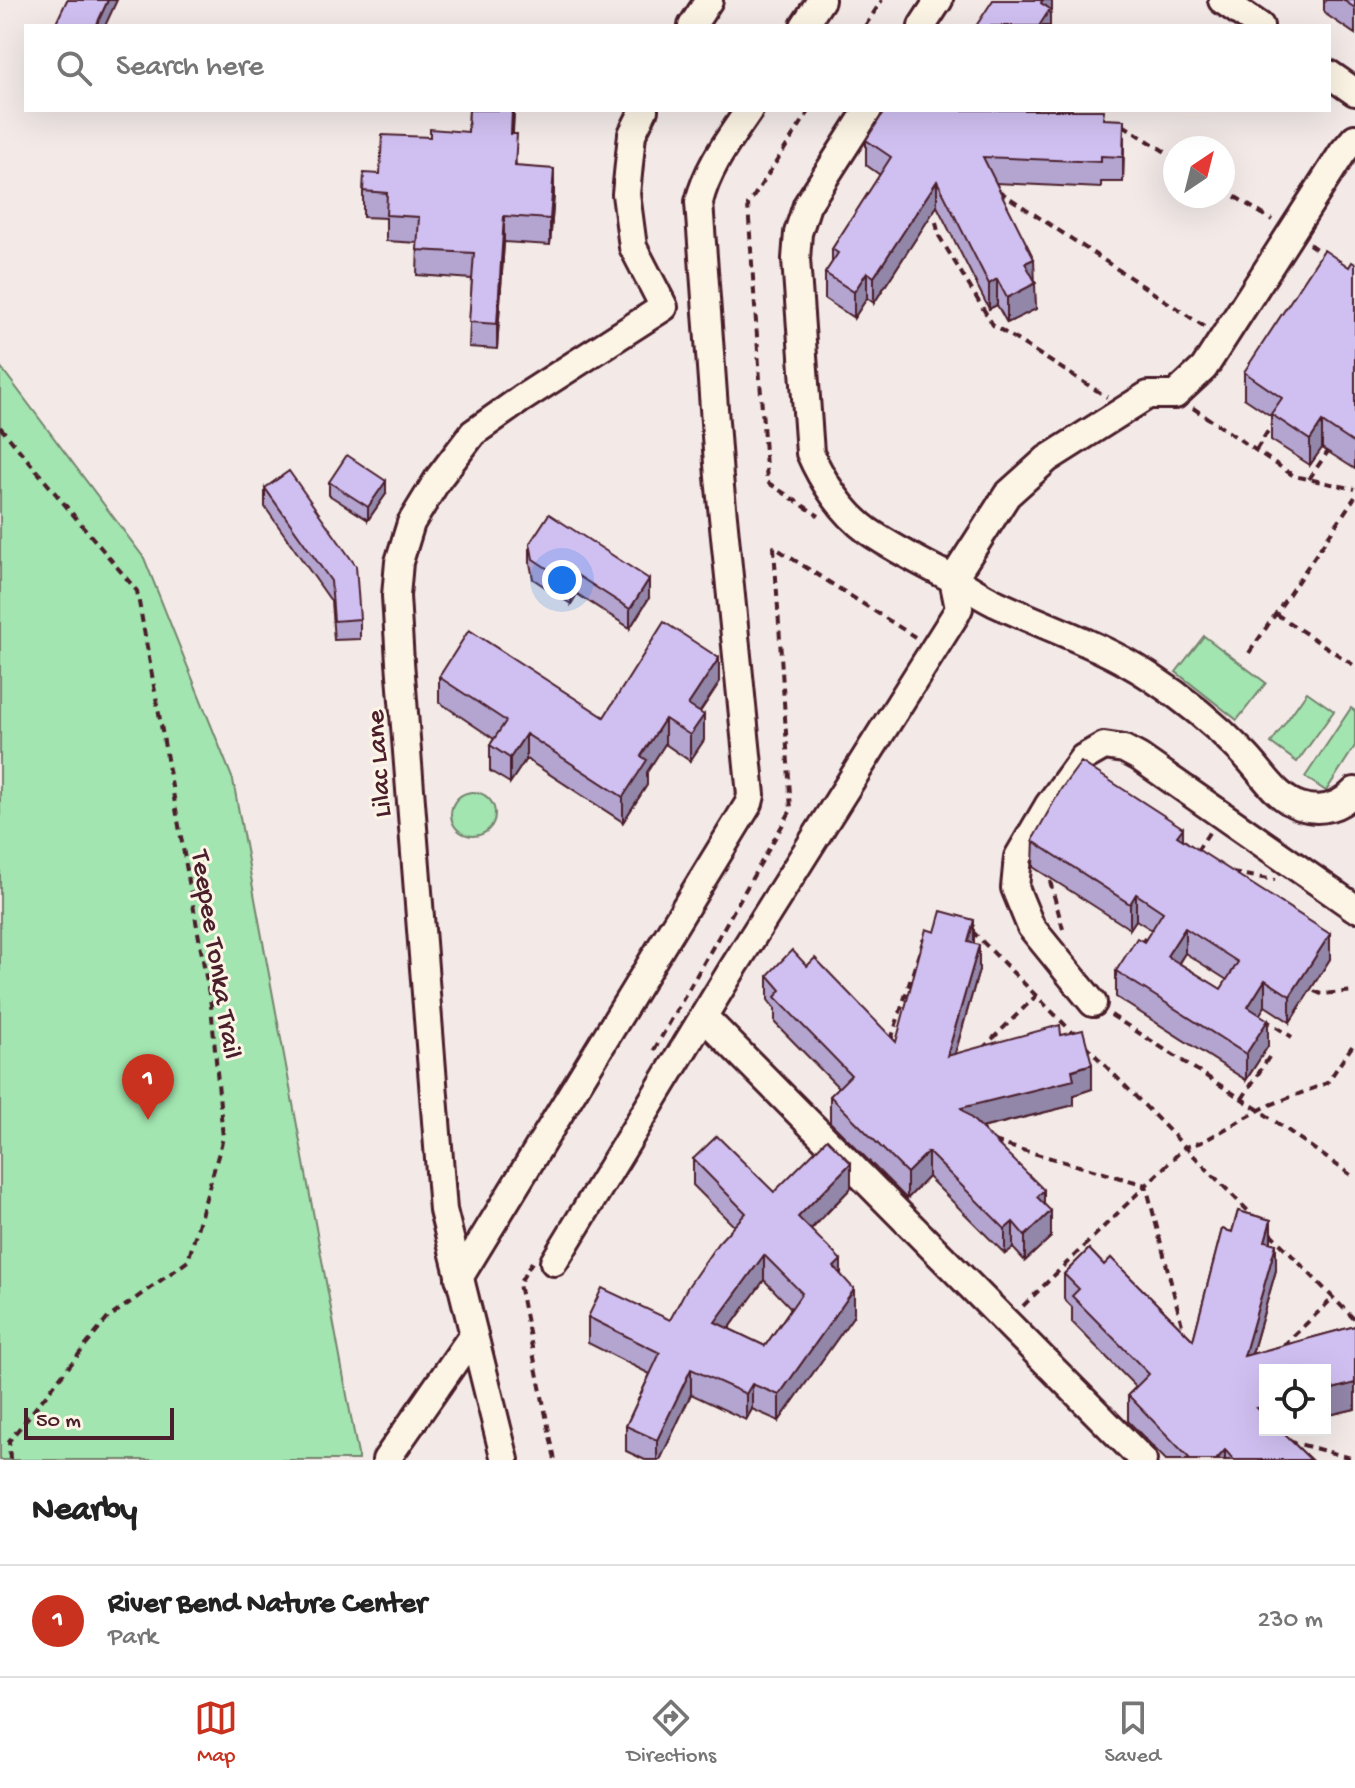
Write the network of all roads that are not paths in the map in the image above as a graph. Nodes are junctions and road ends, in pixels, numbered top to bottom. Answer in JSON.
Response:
{"nodes":[{"id":1,"x":709,"y":0,"type":"edge"},
{"id":2,"x":821,"y":0,"type":"edge"},
{"id":3,"x":939,"y":0,"type":"edge"},
{"id":4,"x":1222,"y":0,"type":"edge"},
{"id":5,"x":693,"y":24,"type":"edge"},
{"id":6,"x":805,"y":24,"type":"edge"},
{"id":7,"x":923,"y":24,"type":"edge"},
{"id":8,"x":1257,"y":24,"type":"edge"},
{"id":9,"x":1331,"y":75,"type":"edge"},
{"id":10,"x":1355,"y":92,"type":"edge"},
{"id":11,"x":643,"y":112,"type":"edge"},
{"id":12,"x":748,"y":112,"type":"edge"},
{"id":13,"x":867,"y":112,"type":"edge"},
{"id":14,"x":1355,"y":138,"type":"edge"},
{"id":15,"x":953,"y":579,"type":"junction"},
{"id":16,"x":1355,"y":791,"type":"edge"},
{"id":17,"x":1355,"y":908,"type":"edge"},
{"id":18,"x":1093,"y":1003,"type":"road end"},
{"id":19,"x":704,"y":1017,"type":"junction"},
{"id":20,"x":544,"y":1259,"type":"road end"},
{"id":21,"x":459,"y":1278,"type":"junction"},
{"id":22,"x":473,"y":1335,"type":"junction"},
{"id":23,"x":386,"y":1460,"type":"edge"},
{"id":24,"x":505,"y":1460,"type":"edge"},
{"id":25,"x":1143,"y":1460,"type":"edge"}],
"edges":[{"from":1,"to":5,"type":"street"},
{"from":2,"to":6,"type":"street"},
{"from":3,"to":7,"type":"street"},
{"from":4,"to":8,"type":"street"},
{"from":9,"to":10,"type":"street"},
{"from":11,"to":21,"type":"street","name":"Lilac Lane"},
{"from":12,"to":21,"type":"street"},
{"from":13,"to":15,"type":"street"},
{"from":14,"to":15,"type":"street"},
{"from":15,"to":16,"type":"street"},
{"from":15,"to":19,"type":"street"},
{"from":17,"to":18,"type":"street"},
{"from":19,"to":20,"type":"street"},
{"from":19,"to":25,"type":"street"},
{"from":21,"to":22,"type":"street","name":"Lilac Lane"},
{"from":22,"to":23,"type":"street"},
{"from":22,"to":24,"type":"street","name":"Lilac Lane"}]}
